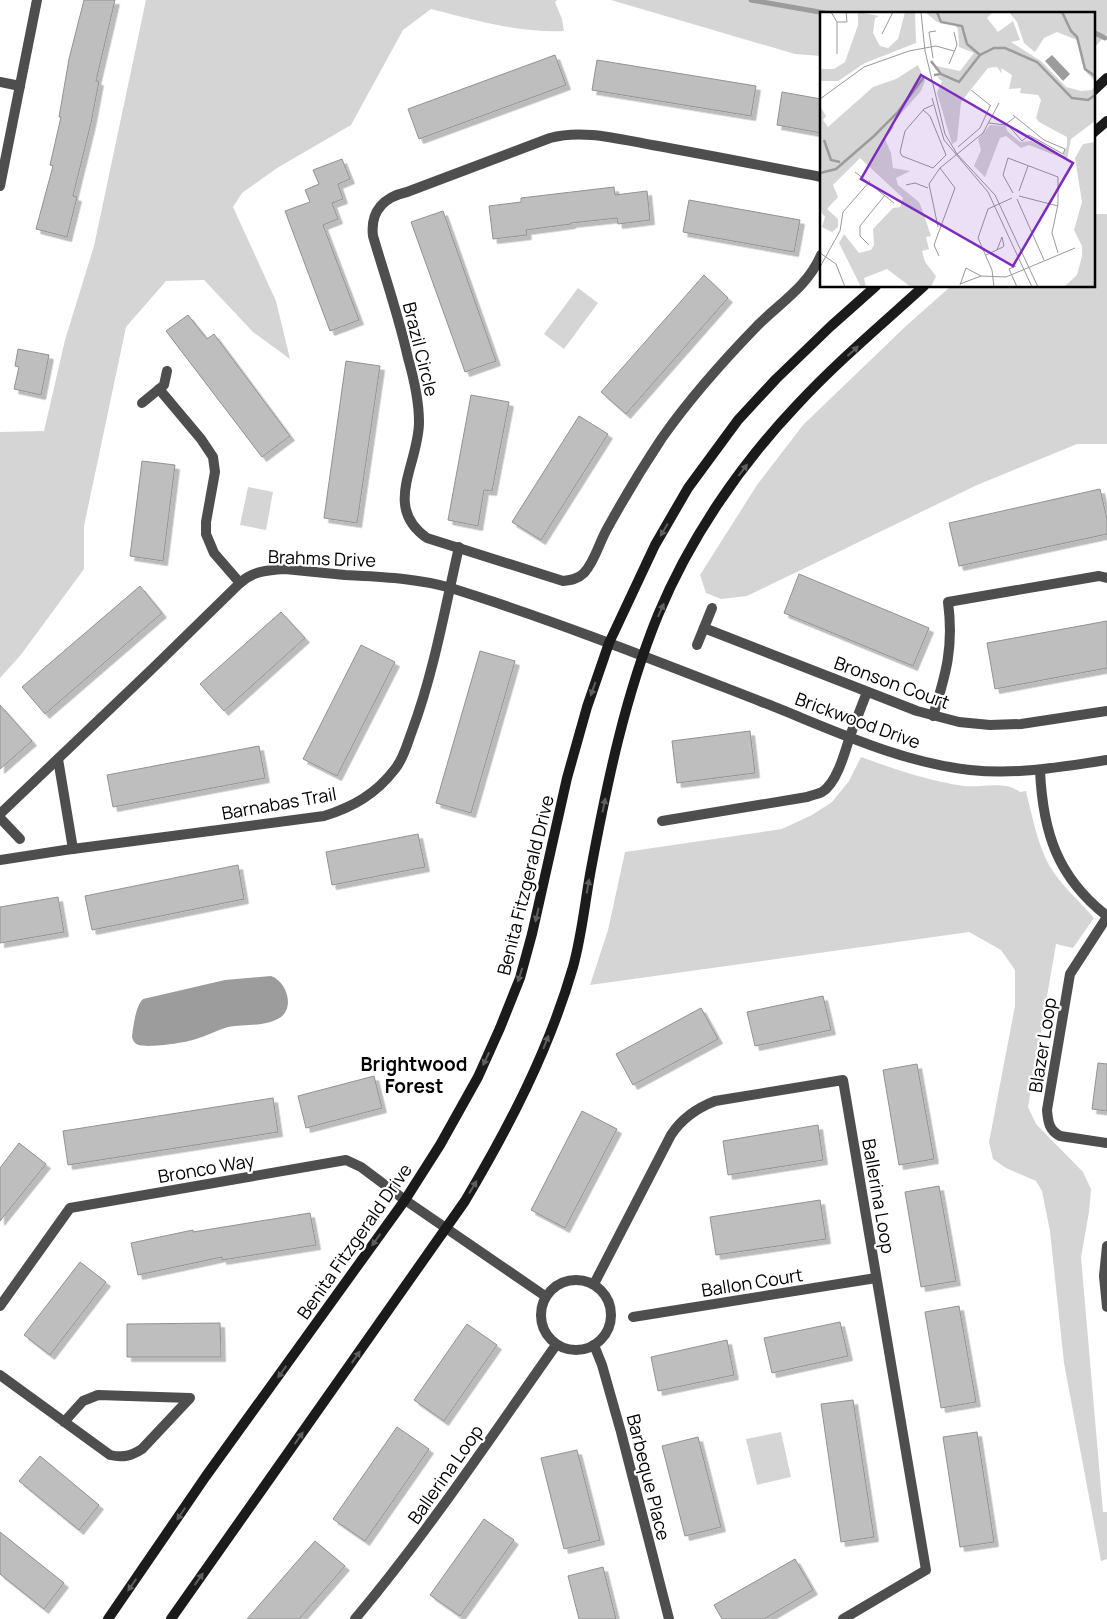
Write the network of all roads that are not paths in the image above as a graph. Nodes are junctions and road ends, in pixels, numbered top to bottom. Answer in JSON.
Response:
{"nodes":[{"id":1,"x":37,"y":0,"type":"edge"},
{"id":2,"x":1107,"y":78,"type":"edge"},
{"id":3,"x":0,"y":82,"type":"edge"},
{"id":4,"x":20,"y":86,"type":"junction"},
{"id":5,"x":1094,"y":90,"type":"edge"},
{"id":6,"x":1107,"y":121,"type":"edge"},
{"id":7,"x":1094,"y":132,"type":"edge"},
{"id":8,"x":820,"y":177,"type":"edge"},
{"id":9,"x":0,"y":186,"type":"edge"},
{"id":10,"x":820,"y":258,"type":"edge"},
{"id":11,"x":874,"y":288,"type":"edge"},
{"id":12,"x":922,"y":288,"type":"edge"},
{"id":13,"x":167,"y":371,"type":"dead end"},
{"id":14,"x":159,"y":389,"type":"junction"},
{"id":15,"x":142,"y":403,"type":"dead end"},
{"id":16,"x":459,"y":547,"type":"junction"},
{"id":17,"x":1107,"y":578,"type":"edge"},
{"id":18,"x":240,"y":583,"type":"junction"},
{"id":19,"x":450,"y":588,"type":"junction"},
{"id":20,"x":712,"y":608,"type":"dead end"},
{"id":21,"x":704,"y":628,"type":"junction"},
{"id":22,"x":609,"y":643,"type":"junction"},
{"id":23,"x":697,"y":645,"type":"dead end"},
{"id":24,"x":643,"y":656,"type":"junction"},
{"id":25,"x":868,"y":692,"type":"junction"},
{"id":26,"x":1107,"y":711,"type":"edge"},
{"id":27,"x":933,"y":716,"type":"junction"},
{"id":28,"x":850,"y":736,"type":"junction"},
{"id":29,"x":58,"y":759,"type":"junction"},
{"id":30,"x":1107,"y":760,"type":"edge"},
{"id":31,"x":1040,"y":771,"type":"junction"},
{"id":32,"x":0,"y":814,"type":"edge"},
{"id":33,"x":0,"y":818,"type":"edge"},
{"id":34,"x":662,"y":821,"type":"dead end"},
{"id":35,"x":20,"y":839,"type":"dead end"},
{"id":36,"x":73,"y":849,"type":"junction"},
{"id":37,"x":0,"y":860,"type":"edge"},
{"id":38,"x":1107,"y":916,"type":"edge"},
{"id":39,"x":1107,"y":1143,"type":"edge"},
{"id":40,"x":405,"y":1200,"type":"junction"},
{"id":41,"x":446,"y":1228,"type":"junction"},
{"id":42,"x":1107,"y":1246,"type":"edge"},
{"id":43,"x":876,"y":1278,"type":"junction"},
{"id":44,"x":594,"y":1284,"type":"junction"},
{"id":45,"x":545,"y":1296,"type":"junction"},
{"id":46,"x":0,"y":1306,"type":"edge"},
{"id":47,"x":1107,"y":1307,"type":"edge"},
{"id":48,"x":634,"y":1318,"type":"dead end"},
{"id":49,"x":556,"y":1345,"type":"junction"},
{"id":50,"x":594,"y":1345,"type":"junction"},
{"id":51,"x":0,"y":1375,"type":"edge"},
{"id":52,"x":64,"y":1422,"type":"junction"},
{"id":53,"x":108,"y":1619,"type":"edge"},
{"id":54,"x":171,"y":1619,"type":"edge"},
{"id":55,"x":355,"y":1619,"type":"edge"},
{"id":56,"x":668,"y":1619,"type":"edge"},
{"id":57,"x":842,"y":1619,"type":"edge"}],
"edges":[{"from":1,"to":4,"type":"street"},
{"from":2,"to":5,"type":"main road"},
{"from":3,"to":4,"type":"street"},
{"from":4,"to":9,"type":"street"},
{"from":6,"to":7,"type":"main road"},
{"from":8,"to":16,"type":"street","name":"Brazil Circle"},
{"from":10,"to":16,"type":"street","name":"Brazil Circle"},
{"from":11,"to":22,"type":"main road","name":"Benita Fitzgerald Drive","one_way":true},
{"from":24,"to":12,"type":"main road","one_way":true},
{"from":13,"to":14,"type":"street"},
{"from":14,"to":15,"type":"street"},
{"from":14,"to":18,"type":"street"},
{"from":16,"to":19,"type":"street","name":"Barnabas Trail"},
{"from":17,"to":27,"type":"street"},
{"from":18,"to":19,"type":"street","name":"Brahms Drive"},
{"from":18,"to":29,"type":"street","name":"Brahms Drive"},
{"from":19,"to":22,"type":"street","name":"Brahms Drive"},
{"from":19,"to":36,"type":"street","name":"Barnabas Trail"},
{"from":20,"to":21,"type":"street"},
{"from":21,"to":23,"type":"street"},
{"from":21,"to":25,"type":"street","name":"Bronson Court"},
{"from":22,"to":24,"type":"street","name":"Brickwood Drive"},
{"from":22,"to":40,"type":"main road","name":"Benita Fitzgerald Drive","one_way":true},
{"from":24,"to":28,"type":"street","name":"Brickwood Drive"},
{"from":41,"to":24,"type":"main road","one_way":true},
{"from":25,"to":27,"type":"street","name":"Bronson Court"},
{"from":25,"to":28,"type":"street"},
{"from":26,"to":27,"type":"street","name":"Bronson Court"},
{"from":28,"to":31,"type":"street","name":"Brickwood Drive"},
{"from":28,"to":34,"type":"street"},
{"from":29,"to":32,"type":"street","name":"Brahms Drive"},
{"from":29,"to":36,"type":"street"},
{"from":30,"to":31,"type":"street","name":"Brickwood Drive"},
{"from":31,"to":38,"type":"street"},
{"from":33,"to":35,"type":"street"},
{"from":36,"to":37,"type":"street","name":"Barnabas Trail"},
{"from":38,"to":39,"type":"street","name":"Blazer Loop"},
{"from":40,"to":41,"type":"street","name":"Bronco Way"},
{"from":40,"to":46,"type":"street","name":"Bronco Way"},
{"from":40,"to":53,"type":"main road","name":"Benita Fitzgerald Drive","one_way":true},
{"from":41,"to":45,"type":"street"},
{"from":54,"to":41,"type":"main road","one_way":true},
{"from":42,"to":47,"type":"street"},
{"from":43,"to":44,"type":"street","name":"Ballerina Loop"},
{"from":43,"to":48,"type":"street","name":"Ballon Court"},
{"from":43,"to":57,"type":"street","name":"Ballerina Loop"},
{"from":44,"to":45,"type":"street"},
{"from":44,"to":50,"type":"street"},
{"from":45,"to":49,"type":"street"},
{"from":49,"to":50,"type":"street"},
{"from":49,"to":55,"type":"street","name":"Ballerina Loop"},
{"from":50,"to":56,"type":"street","name":"Barbeque Place"},
{"from":51,"to":52,"type":"street"},
{"from":52,"to":52,"type":"street"}]}
